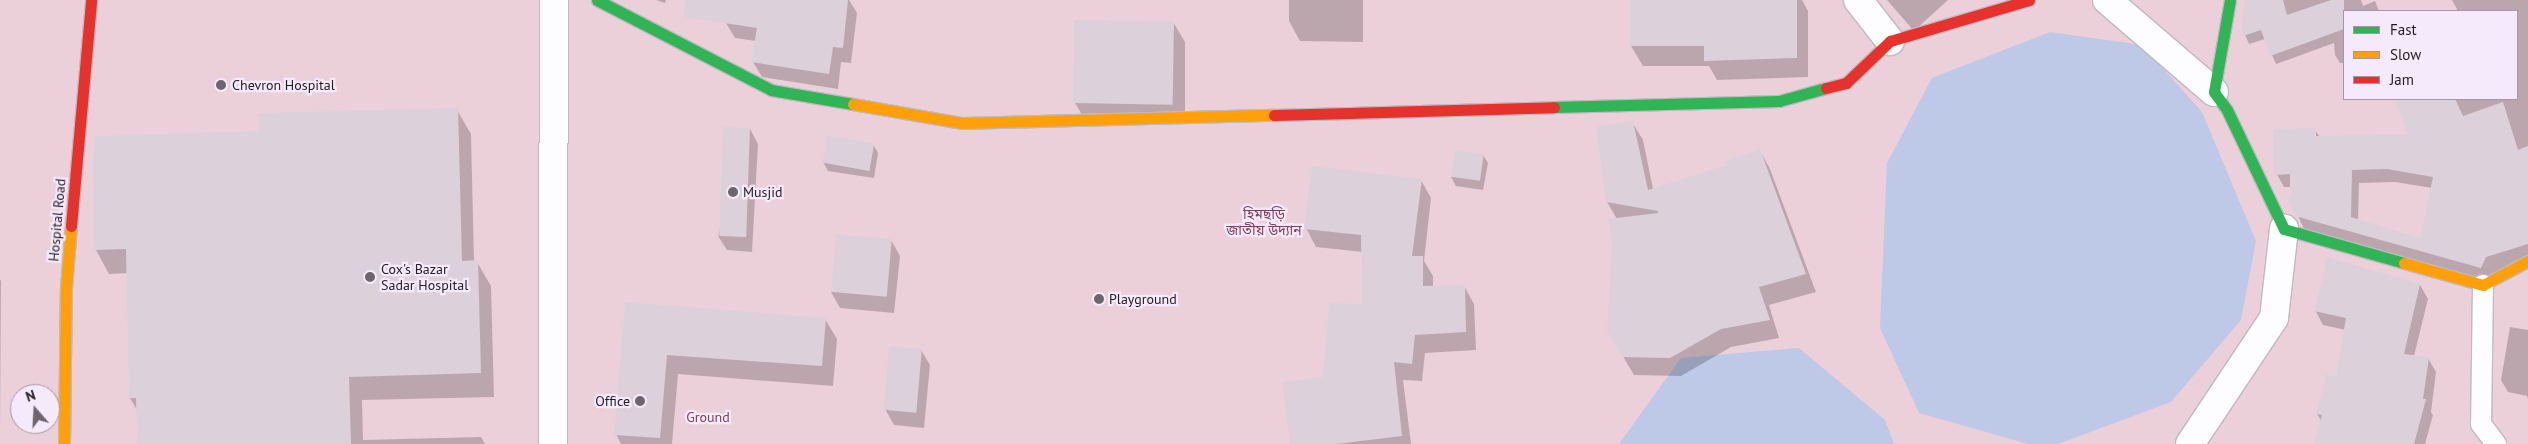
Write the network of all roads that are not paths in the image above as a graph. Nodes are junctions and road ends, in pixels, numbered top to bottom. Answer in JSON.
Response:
{"nodes":[{"id":1,"x":91,"y":0,"type":"edge"},
{"id":2,"x":554,"y":0,"type":"edge"},
{"id":3,"x":597,"y":0,"type":"edge"},
{"id":4,"x":1858,"y":0,"type":"edge"},
{"id":5,"x":2029,"y":0,"type":"edge"},
{"id":6,"x":2107,"y":0,"type":"edge"},
{"id":7,"x":2230,"y":0,"type":"edge"},
{"id":8,"x":1890,"y":41,"type":"junction"},
{"id":9,"x":2214,"y":92,"type":"junction"},
{"id":10,"x":2284,"y":229,"type":"junction"},
{"id":11,"x":2528,"y":261,"type":"edge"},
{"id":12,"x":2483,"y":285,"type":"junction"},
{"id":13,"x":64,"y":444,"type":"edge"},
{"id":14,"x":552,"y":444,"type":"edge"},
{"id":15,"x":2190,"y":444,"type":"edge"},
{"id":16,"x":2496,"y":444,"type":"edge"}],
"edges":[{"from":1,"to":13,"type":"street","name":"Hospital Road"},
{"from":2,"to":14,"type":"street"},
{"from":3,"to":8,"type":"street"},
{"from":4,"to":8,"type":"street"},
{"from":5,"to":8,"type":"street"},
{"from":6,"to":9,"type":"street"},
{"from":7,"to":9,"type":"street"},
{"from":9,"to":10,"type":"street"},
{"from":10,"to":12,"type":"street"},
{"from":10,"to":15,"type":"street"},
{"from":11,"to":12,"type":"street"},
{"from":12,"to":16,"type":"lane"}]}
